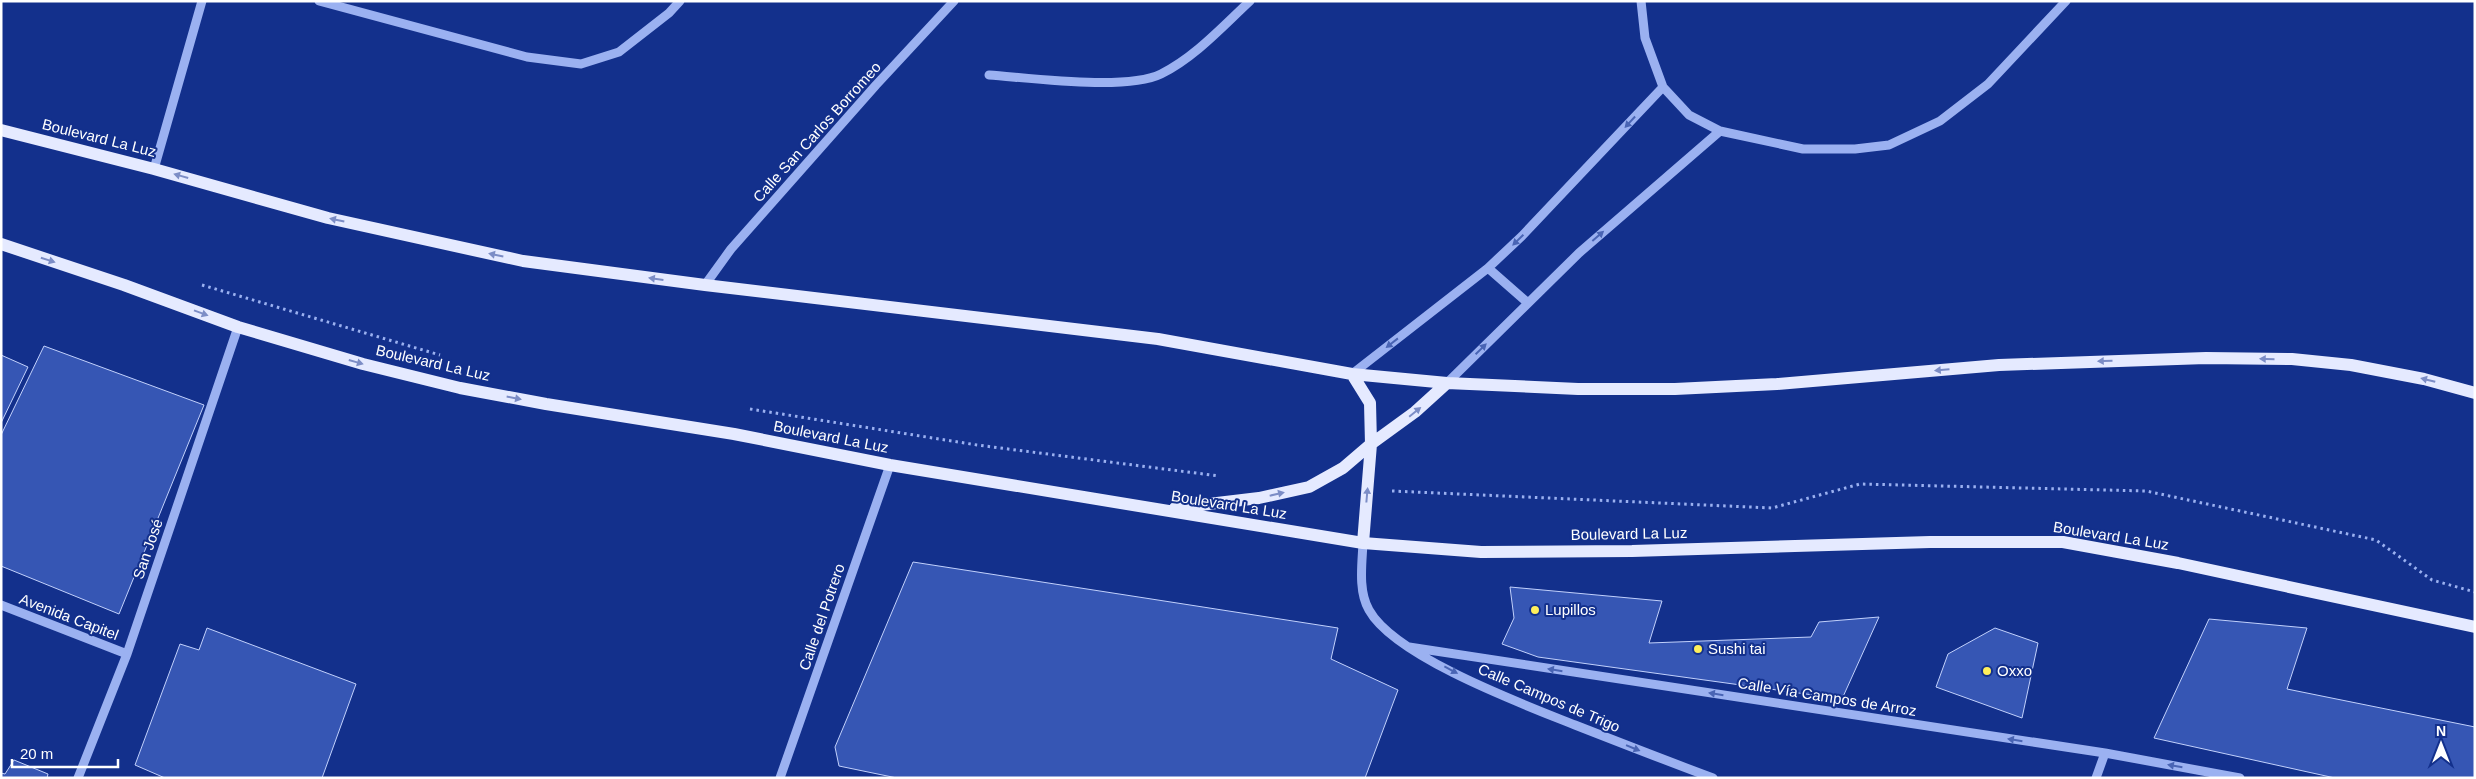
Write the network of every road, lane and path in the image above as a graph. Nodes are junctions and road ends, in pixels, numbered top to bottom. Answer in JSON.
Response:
{"nodes":[{"id":1,"x":202,"y":1,"type":"edge"},
{"id":2,"x":319,"y":1,"type":"edge"},
{"id":3,"x":680,"y":1,"type":"edge"},
{"id":4,"x":954,"y":1,"type":"edge"},
{"id":5,"x":1250,"y":1,"type":"edge"},
{"id":6,"x":1642,"y":1,"type":"edge"},
{"id":7,"x":2066,"y":1,"type":"edge"},
{"id":8,"x":989,"y":75,"type":"dead end"},
{"id":9,"x":1663,"y":86,"type":"junction"},
{"id":10,"x":1,"y":130,"type":"edge"},
{"id":11,"x":1720,"y":131,"type":"junction"},
{"id":12,"x":154,"y":169,"type":"junction"},
{"id":13,"x":1,"y":244,"type":"edge"},
{"id":14,"x":1488,"y":268,"type":"junction"},
{"id":15,"x":201,"y":284,"type":"dead end"},
{"id":16,"x":705,"y":285,"type":"junction"},
{"id":17,"x":1528,"y":303,"type":"junction"},
{"id":18,"x":238,"y":327,"type":"junction"},
{"id":19,"x":443,"y":356,"type":"dead end"},
{"id":20,"x":1352,"y":374,"type":"junction"},
{"id":21,"x":1446,"y":383,"type":"junction"},
{"id":22,"x":2475,"y":393,"type":"edge"},
{"id":23,"x":743,"y":408,"type":"dead end"},
{"id":24,"x":1371,"y":444,"type":"junction"},
{"id":25,"x":890,"y":465,"type":"junction"},
{"id":26,"x":1221,"y":476,"type":"dead end"},
{"id":27,"x":1368,"y":489,"type":"junction"},
{"id":28,"x":1160,"y":509,"type":"junction"},
{"id":29,"x":1364,"y":543,"type":"junction"},
{"id":30,"x":2475,"y":592,"type":"edge"},
{"id":31,"x":1,"y":605,"type":"edge"},
{"id":32,"x":2475,"y":627,"type":"edge"},
{"id":33,"x":1409,"y":647,"type":"junction"},
{"id":34,"x":127,"y":654,"type":"junction"},
{"id":35,"x":2105,"y":753,"type":"junction"},
{"id":36,"x":78,"y":778,"type":"edge"},
{"id":37,"x":780,"y":778,"type":"edge"},
{"id":38,"x":1713,"y":778,"type":"edge"},
{"id":39,"x":2096,"y":778,"type":"edge"},
{"id":40,"x":2240,"y":778,"type":"edge"}],
"edges":[{"from":1,"to":12,"type":"street"},
{"from":2,"to":3,"type":"street"},
{"from":4,"to":16,"type":"street","name":"Calle San Carlos Borromeo"},
{"from":5,"to":8,"type":"street"},
{"from":6,"to":9,"type":"street"},
{"from":7,"to":11,"type":"street"},
{"from":9,"to":11,"type":"street"},
{"from":9,"to":14,"type":"street","one_way":true},
{"from":10,"to":12,"type":"main road","name":"Boulevard La Luz"},
{"from":17,"to":11,"type":"street","one_way":true},
{"from":16,"to":12,"type":"main road","name":"Boulevard La Luz","one_way":true},
{"from":13,"to":18,"type":"main road","name":"Boulevard La Luz","one_way":true},
{"from":14,"to":17,"type":"street"},
{"from":14,"to":20,"type":"street","one_way":true},
{"from":15,"to":19,"type":"path"},
{"from":16,"to":20,"type":"main road","name":"Boulevard La Luz"},
{"from":21,"to":17,"type":"street","one_way":true},
{"from":18,"to":25,"type":"main road","name":"Boulevard La Luz","one_way":true},
{"from":18,"to":34,"type":"street","name":"San José"},
{"from":20,"to":21,"type":"main road","name":"Boulevard La Luz"},
{"from":20,"to":24,"type":"main road"},
{"from":22,"to":21,"type":"main road","name":"Boulevard La Luz","one_way":true},
{"from":24,"to":21,"type":"main road","one_way":true},
{"from":23,"to":26,"type":"path"},
{"from":24,"to":27,"type":"main road"},
{"from":28,"to":24,"type":"main road","one_way":true},
{"from":25,"to":28,"type":"main road","name":"Boulevard La Luz"},
{"from":25,"to":37,"type":"street","name":"Calle del Potrero"},
{"from":29,"to":27,"type":"main road","one_way":true},
{"from":27,"to":30,"type":"path"},
{"from":28,"to":29,"type":"main road","name":"Boulevard La Luz"},
{"from":29,"to":32,"type":"main road","name":"Boulevard La Luz"},
{"from":29,"to":33,"type":"street","name":"Calle Campos de Trigo"},
{"from":31,"to":34,"type":"street","name":"Avenida Capitel"},
{"from":35,"to":33,"type":"street","name":"Calle Vía Campos de Arroz","one_way":true},
{"from":33,"to":38,"type":"street","name":"Calle Campos de Trigo","one_way":true},
{"from":34,"to":36,"type":"street","name":"San José"},
{"from":35,"to":39,"type":"street"},
{"from":40,"to":35,"type":"street","name":"Calle Vía Campos de Arroz","one_way":true}]}
